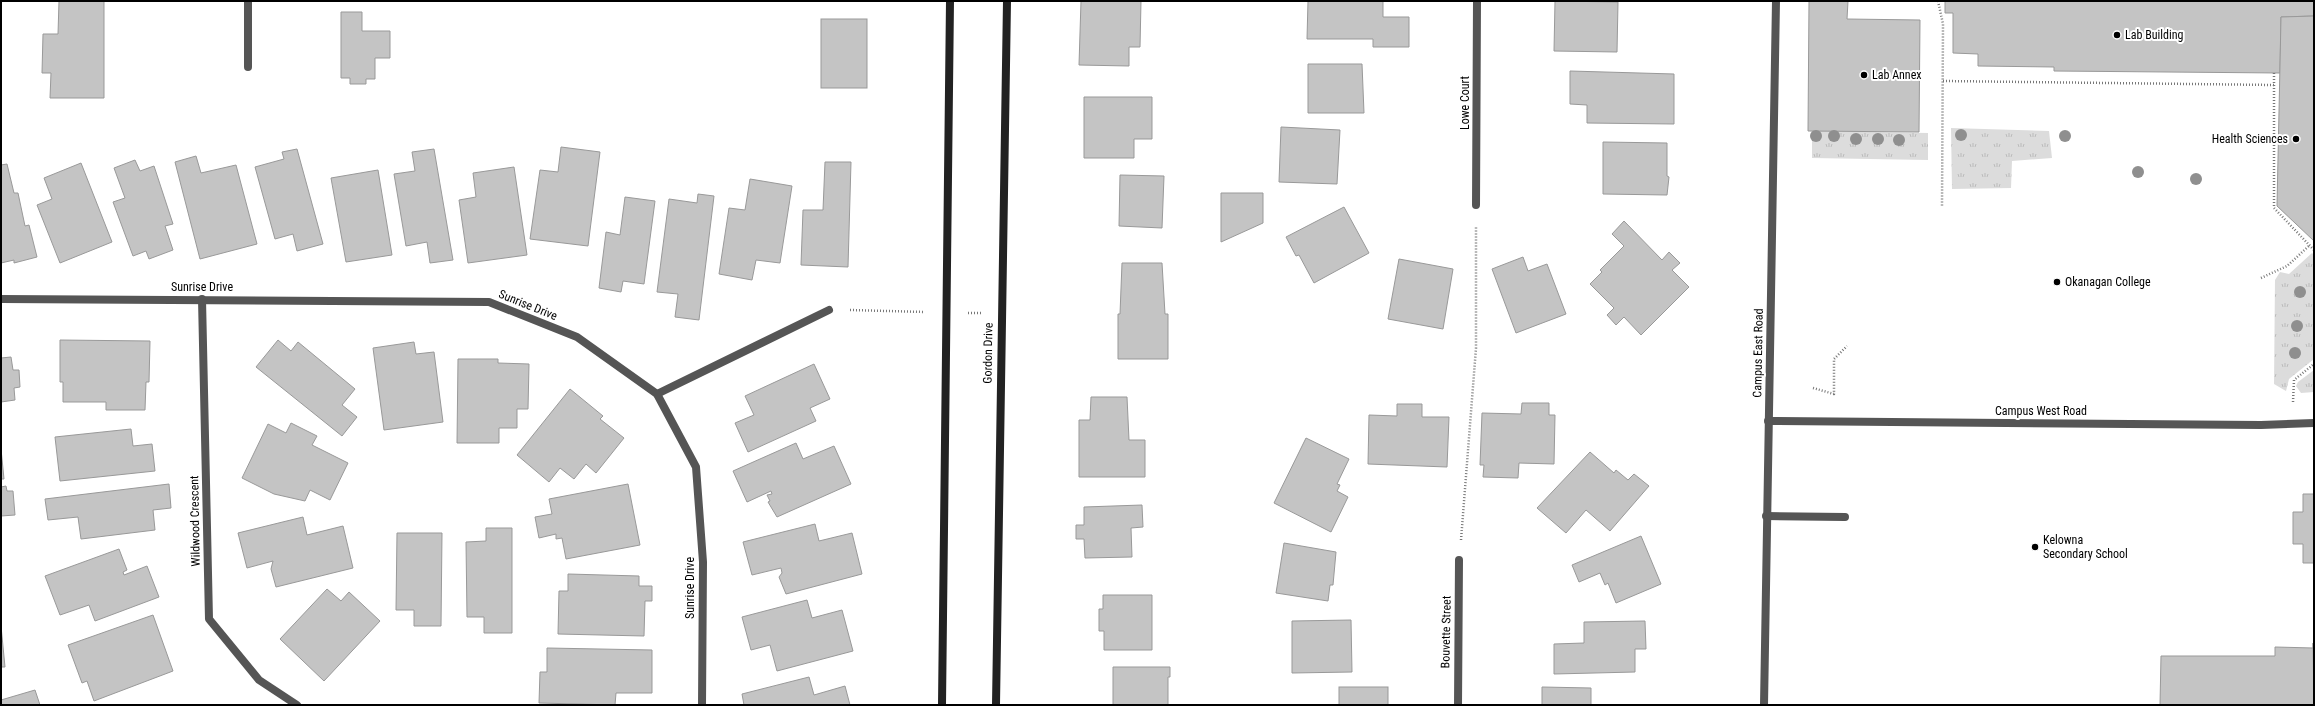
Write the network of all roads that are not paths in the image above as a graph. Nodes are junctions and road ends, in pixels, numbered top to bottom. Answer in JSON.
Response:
{"nodes":[{"id":1,"x":248,"y":1,"type":"edge"},
{"id":2,"x":950,"y":1,"type":"edge"},
{"id":3,"x":1007,"y":1,"type":"edge"},
{"id":4,"x":1477,"y":1,"type":"edge"},
{"id":5,"x":1776,"y":1,"type":"edge"},
{"id":6,"x":248,"y":67,"type":"dead end"},
{"id":7,"x":1476,"y":205,"type":"road end"},
{"id":8,"x":1,"y":299,"type":"edge"},
{"id":9,"x":202,"y":299,"type":"junction"},
{"id":10,"x":830,"y":310,"type":"road end"},
{"id":11,"x":657,"y":394,"type":"junction"},
{"id":12,"x":1768,"y":421,"type":"junction"},
{"id":13,"x":2314,"y":422,"type":"edge"},
{"id":14,"x":1766,"y":516,"type":"junction"},
{"id":15,"x":1845,"y":517,"type":"dead end"},
{"id":16,"x":1459,"y":560,"type":"road end"},
{"id":17,"x":297,"y":705,"type":"edge"},
{"id":18,"x":702,"y":705,"type":"edge"},
{"id":19,"x":942,"y":705,"type":"edge"},
{"id":20,"x":996,"y":705,"type":"edge"},
{"id":21,"x":1458,"y":705,"type":"edge"},
{"id":22,"x":1764,"y":705,"type":"edge"}],
"edges":[{"from":1,"to":6,"type":"street"},
{"from":2,"to":19,"type":"main road"},
{"from":3,"to":20,"type":"main road","name":"Gordon Drive"},
{"from":4,"to":7,"type":"street","name":"Lowe Court"},
{"from":5,"to":12,"type":"street","name":"Campus East Road"},
{"from":8,"to":9,"type":"street","name":"Sunrise Drive"},
{"from":9,"to":11,"type":"street","name":"Sunrise Drive"},
{"from":9,"to":17,"type":"street","name":"Wildwood Crescent"},
{"from":10,"to":11,"type":"street"},
{"from":11,"to":18,"type":"street","name":"Sunrise Drive"},
{"from":12,"to":13,"type":"street","name":"Campus West Road"},
{"from":12,"to":14,"type":"street","name":"Campus East Road"},
{"from":14,"to":15,"type":"street"},
{"from":14,"to":22,"type":"street","name":"Campus East Road"},
{"from":16,"to":21,"type":"street","name":"Bouvette Street"}]}
